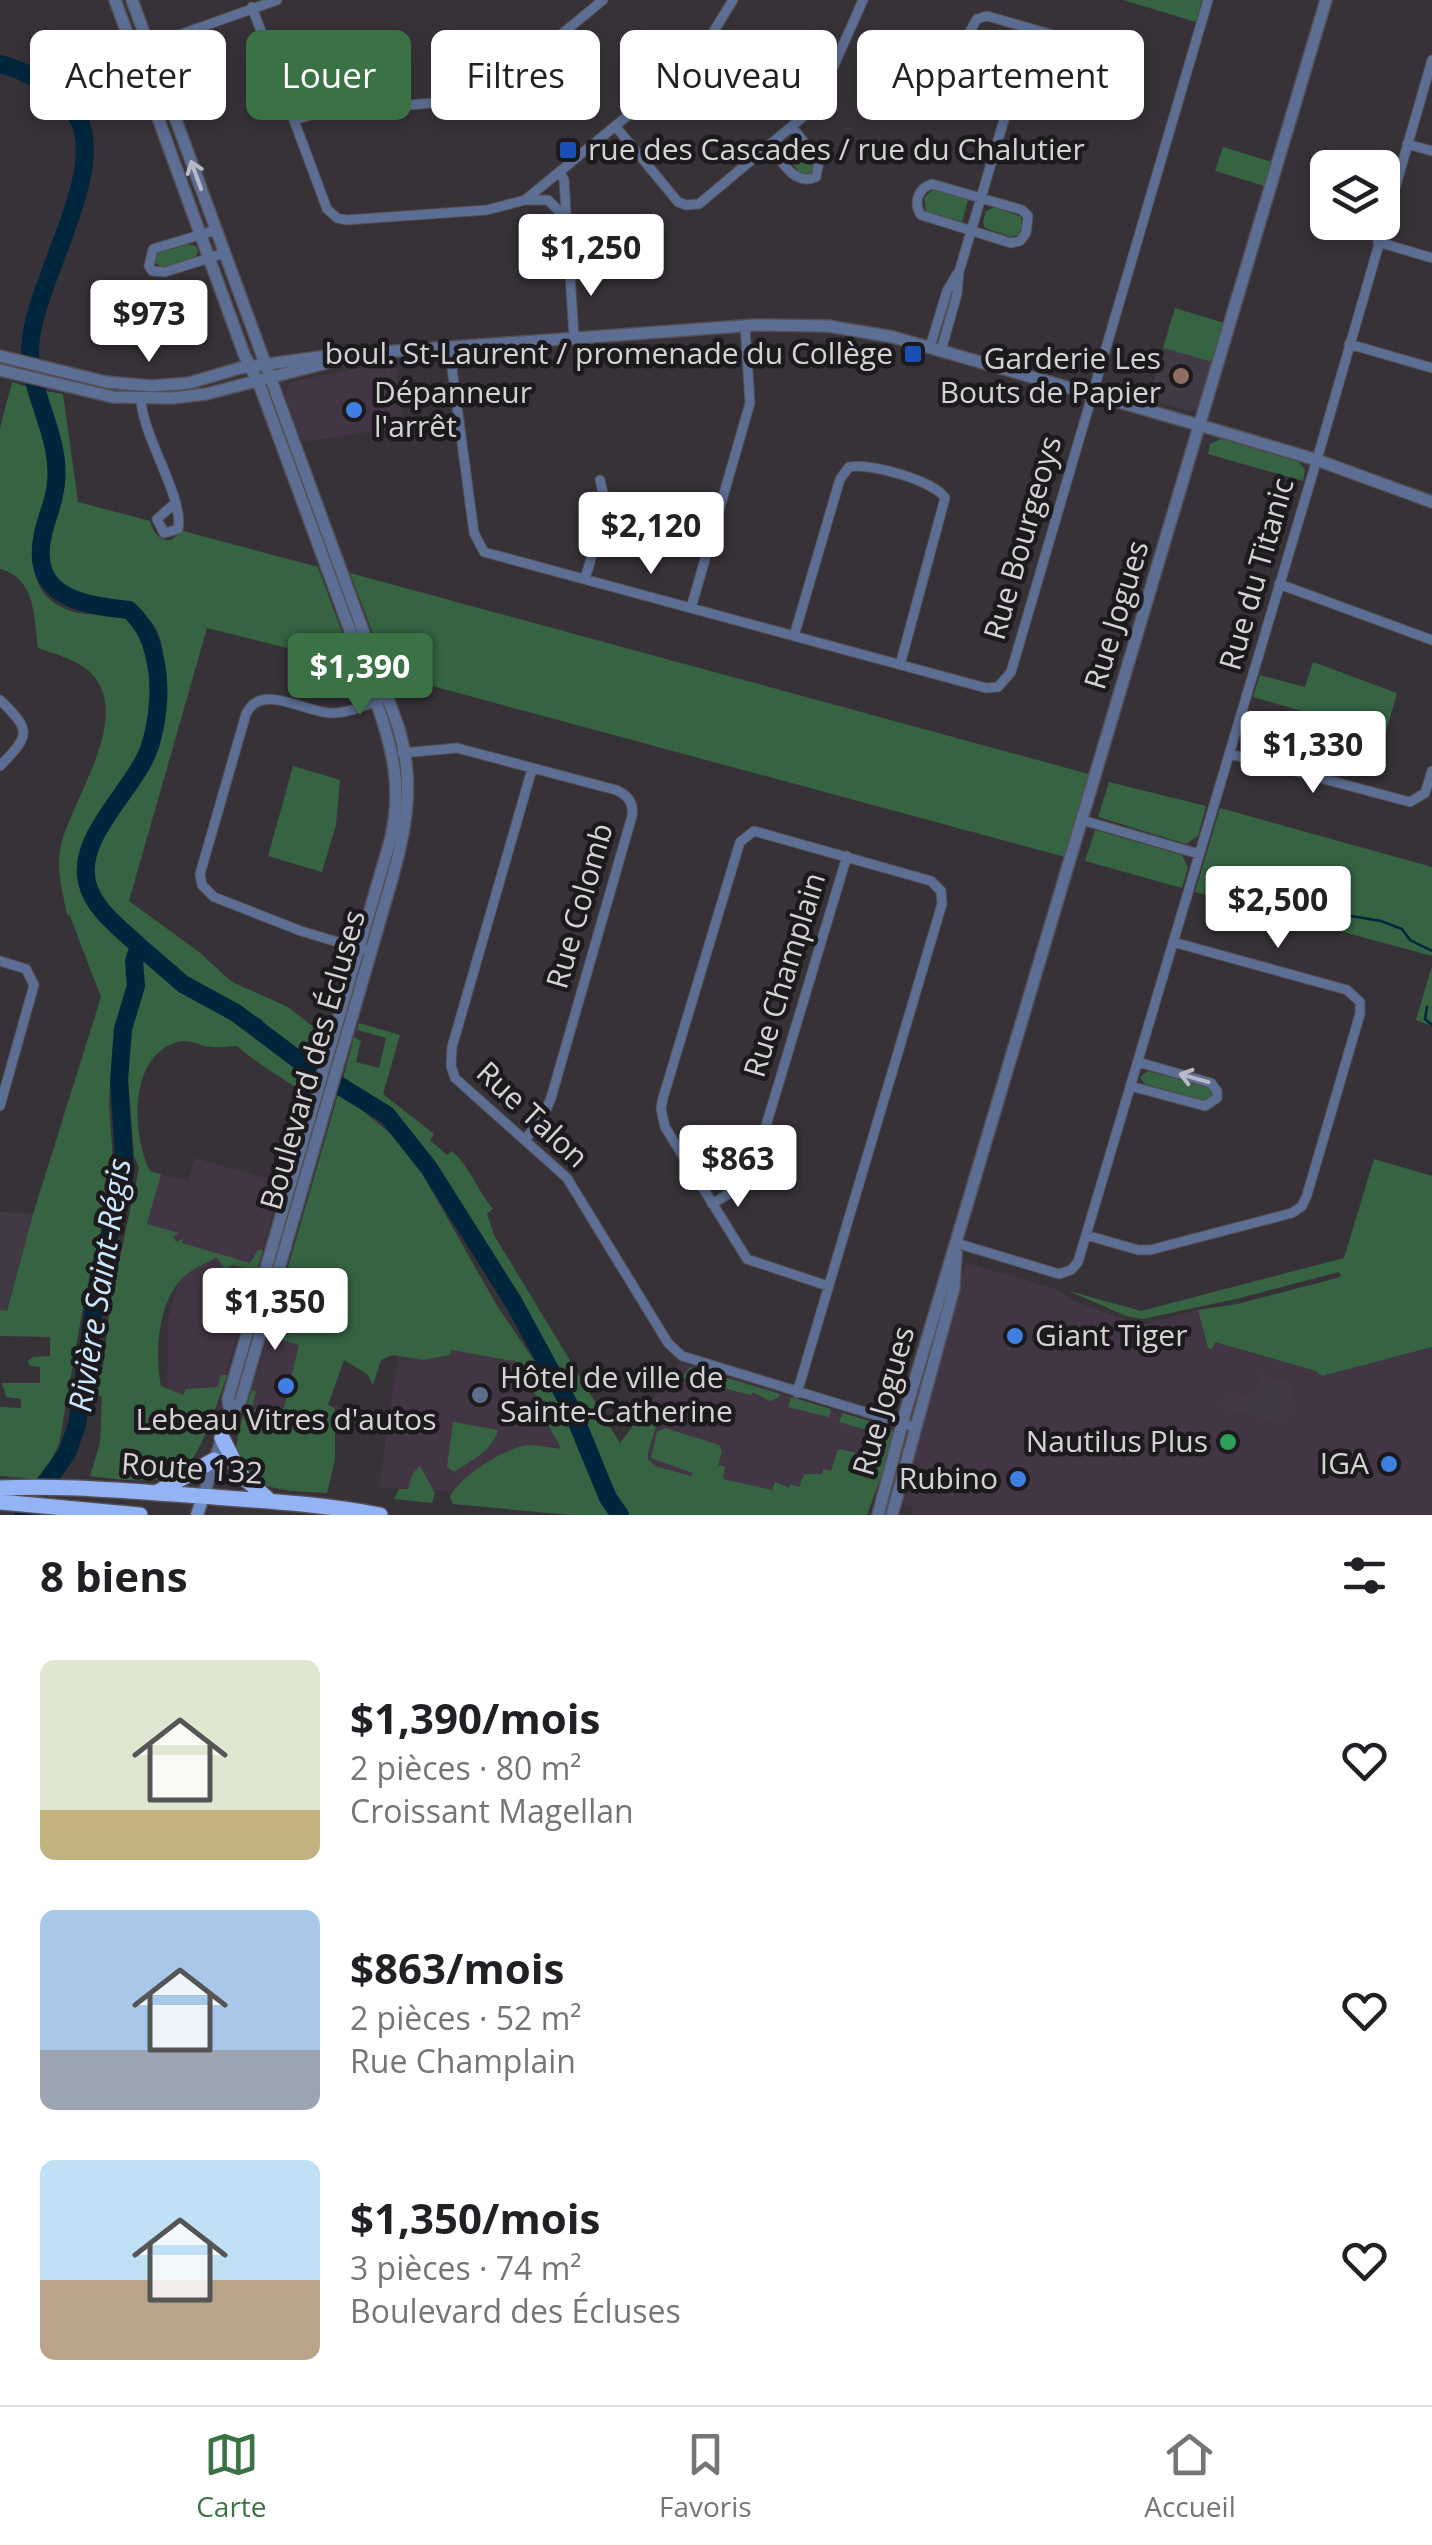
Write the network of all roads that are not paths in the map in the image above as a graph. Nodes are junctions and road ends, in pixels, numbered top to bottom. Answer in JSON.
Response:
{"nodes":[{"id":1,"x":115,"y":0,"type":"edge"},
{"id":2,"x":132,"y":0,"type":"edge"},
{"id":3,"x":278,"y":0,"type":"edge"},
{"id":4,"x":602,"y":0,"type":"edge"},
{"id":5,"x":734,"y":0,"type":"edge"},
{"id":6,"x":863,"y":0,"type":"edge"},
{"id":7,"x":1208,"y":0,"type":"edge"},
{"id":8,"x":1326,"y":0,"type":"edge"},
{"id":9,"x":252,"y":7,"type":"junction"},
{"id":10,"x":126,"y":30,"type":"edge"},
{"id":11,"x":142,"y":30,"type":"edge"},
{"id":12,"x":191,"y":30,"type":"edge"},
{"id":13,"x":261,"y":30,"type":"edge"},
{"id":14,"x":1432,"y":60,"type":"edge"},
{"id":15,"x":1011,"y":96,"type":"joint"},
{"id":16,"x":411,"y":105,"type":"edge"},
{"id":17,"x":160,"y":120,"type":"edge"},
{"id":18,"x":175,"y":120,"type":"edge"},
{"id":19,"x":294,"y":120,"type":"edge"},
{"id":20,"x":1004,"y":120,"type":"edge"},
{"id":21,"x":792,"y":126,"type":"junction"},
{"id":22,"x":616,"y":128,"type":"junction"},
{"id":23,"x":1408,"y":144,"type":"junction"},
{"id":24,"x":769,"y":145,"type":"junction"},
{"id":25,"x":1432,"y":151,"type":"edge"},
{"id":26,"x":560,"y":172,"type":"junction"},
{"id":27,"x":981,"y":197,"type":"junction"},
{"id":28,"x":525,"y":200,"type":"junction"},
{"id":29,"x":567,"y":223,"type":"junction"},
{"id":30,"x":216,"y":230,"type":"junction"},
{"id":31,"x":971,"y":231,"type":"junction"},
{"id":32,"x":202,"y":234,"type":"junction"},
{"id":33,"x":1378,"y":242,"type":"junction"},
{"id":34,"x":225,"y":253,"type":"junction"},
{"id":35,"x":209,"y":258,"type":"junction"},
{"id":36,"x":1432,"y":258,"type":"edge"},
{"id":37,"x":745,"y":326,"type":"junction"},
{"id":38,"x":574,"y":337,"type":"junction"},
{"id":39,"x":1349,"y":344,"type":"junction"},
{"id":40,"x":449,"y":346,"type":"junction"},
{"id":41,"x":936,"y":349,"type":"junction"},
{"id":42,"x":0,"y":356,"type":"edge"},
{"id":43,"x":1432,"y":368,"type":"edge"},
{"id":44,"x":0,"y":370,"type":"edge"},
{"id":45,"x":268,"y":370,"type":"junction"},
{"id":46,"x":253,"y":373,"type":"junction"},
{"id":47,"x":1090,"y":394,"type":"junction"},
{"id":48,"x":142,"y":399,"type":"junction"},
{"id":49,"x":1199,"y":425,"type":"junction"},
{"id":50,"x":1317,"y":460,"type":"junction"},
{"id":51,"x":600,"y":480,"type":"dead end"},
{"id":52,"x":1432,"y":502,"type":"edge"},
{"id":53,"x":174,"y":504,"type":"dead end"},
{"id":54,"x":585,"y":579,"type":"junction"},
{"id":55,"x":1279,"y":584,"type":"junction"},
{"id":56,"x":691,"y":608,"type":"junction"},
{"id":57,"x":794,"y":636,"type":"junction"},
{"id":58,"x":1432,"y":640,"type":"edge"},
{"id":59,"x":900,"y":664,"type":"junction"},
{"id":60,"x":382,"y":699,"type":"junction"},
{"id":61,"x":0,"y":700,"type":"edge"},
{"id":62,"x":399,"y":754,"type":"junction"},
{"id":63,"x":1230,"y":754,"type":"junction"},
{"id":64,"x":0,"y":766,"type":"edge"},
{"id":65,"x":532,"y":769,"type":"junction"},
{"id":66,"x":1432,"y":770,"type":"edge"},
{"id":67,"x":1082,"y":820,"type":"junction"},
{"id":68,"x":1199,"y":854,"type":"junction"},
{"id":69,"x":847,"y":856,"type":"junction"},
{"id":70,"x":1173,"y":942,"type":"junction"},
{"id":71,"x":365,"y":950,"type":"junction"},
{"id":72,"x":0,"y":960,"type":"edge"},
{"id":73,"x":1138,"y":1062,"type":"junction"},
{"id":74,"x":1130,"y":1086,"type":"junction"},
{"id":75,"x":0,"y":1106,"type":"edge"},
{"id":76,"x":524,"y":1140,"type":"junction"},
{"id":77,"x":712,"y":1204,"type":"junction"},
{"id":78,"x":1086,"y":1234,"type":"junction"},
{"id":79,"x":956,"y":1243,"type":"junction"},
{"id":80,"x":828,"y":1286,"type":"junction"},
{"id":81,"x":797,"y":1393,"type":"junction"},
{"id":82,"x":908,"y":1426,"type":"junction"},
{"id":83,"x":222,"y":1438,"type":"junction"},
{"id":84,"x":214,"y":1460,"type":"junction"},
{"id":85,"x":0,"y":1488,"type":"edge"},
{"id":86,"x":156,"y":1493,"type":"junction"},
{"id":87,"x":203,"y":1496,"type":"junction"},
{"id":88,"x":0,"y":1502,"type":"edge"},
{"id":89,"x":270,"y":1502,"type":"junction"},
{"id":90,"x":140,"y":1515,"type":"edge"},
{"id":91,"x":197,"y":1515,"type":"edge"},
{"id":92,"x":380,"y":1515,"type":"edge"},
{"id":93,"x":878,"y":1515,"type":"edge"},
{"id":94,"x":892,"y":1515,"type":"edge"}],
"edges":[{"from":1,"to":10,"type":"street","name":"Boulevard des Écluses"},
{"from":2,"to":11,"type":"street","name":"Boulevard des Écluses"},
{"from":3,"to":9,"type":"street"},
{"from":4,"to":16,"type":"street"},
{"from":5,"to":22,"type":"street"},
{"from":6,"to":21,"type":"street"},
{"from":7,"to":47,"type":"street","name":"Rue Bourgeoys"},
{"from":8,"to":49,"type":"street","name":"Rue Jogues"},
{"from":9,"to":12,"type":"street"},
{"from":9,"to":13,"type":"street"},
{"from":14,"to":23,"type":"street","name":"Rue du Titanic"},
{"from":15,"to":15,"type":"street"},
{"from":17,"to":32,"type":"street","name":"Boulevard des Écluses"},
{"from":30,"to":18,"type":"street","name":"Boulevard des Écluses","one_way":true},
{"from":19,"to":28,"type":"street"},
{"from":20,"to":27,"type":"street"},
{"from":21,"to":24,"type":"street"},
{"from":21,"to":24,"type":"street"},
{"from":22,"to":24,"type":"street"},
{"from":22,"to":26,"type":"street"},
{"from":23,"to":25,"type":"street"},
{"from":23,"to":33,"type":"street","name":"Rue du Titanic"},
{"from":26,"to":28,"type":"street"},
{"from":26,"to":29,"type":"street"},
{"from":27,"to":31,"type":"street"},
{"from":27,"to":31,"type":"street"},
{"from":27,"to":31,"type":"street"},
{"from":28,"to":29,"type":"street"},
{"from":29,"to":38,"type":"street"},
{"from":30,"to":32,"type":"street"},
{"from":30,"to":34,"type":"street","name":"Boulevard des Écluses"},
{"from":31,"to":41,"type":"street"},
{"from":32,"to":35,"type":"street","name":"Boulevard des Écluses"},
{"from":32,"to":35,"type":"street"},
{"from":33,"to":36,"type":"street"},
{"from":33,"to":39,"type":"street","name":"Rue du Titanic"},
{"from":34,"to":35,"type":"street"},
{"from":34,"to":45,"type":"street","name":"Boulevard des Écluses"},
{"from":35,"to":46,"type":"street","name":"Boulevard des Écluses"},
{"from":37,"to":38,"type":"street"},
{"from":37,"to":41,"type":"street"},
{"from":37,"to":56,"type":"street"},
{"from":38,"to":40,"type":"street"},
{"from":39,"to":43,"type":"street"},
{"from":39,"to":50,"type":"street","name":"Rue du Titanic"},
{"from":40,"to":45,"type":"street"},
{"from":40,"to":54,"type":"street"},
{"from":41,"to":47,"type":"street"},
{"from":42,"to":46,"type":"street"},
{"from":44,"to":48,"type":"street"},
{"from":45,"to":46,"type":"street"},
{"from":45,"to":60,"type":"street","name":"Boulevard des Écluses"},
{"from":46,"to":48,"type":"street"},
{"from":46,"to":60,"type":"street","name":"Boulevard des Écluses"},
{"from":47,"to":49,"type":"street"},
{"from":47,"to":59,"type":"street","name":"Rue Bourgeoys"},
{"from":48,"to":53,"type":"street"},
{"from":49,"to":50,"type":"street"},
{"from":49,"to":67,"type":"street","name":"Rue Jogues"},
{"from":50,"to":52,"type":"street"},
{"from":50,"to":55,"type":"street","name":"Rue du Titanic"},
{"from":51,"to":54,"type":"street"},
{"from":54,"to":56,"type":"street"},
{"from":55,"to":58,"type":"street"},
{"from":55,"to":63,"type":"street","name":"Rue du Titanic"},
{"from":56,"to":57,"type":"street"},
{"from":57,"to":59,"type":"street"},
{"from":57,"to":59,"type":"street"},
{"from":60,"to":62,"type":"street","name":"Boulevard des Écluses"},
{"from":60,"to":71,"type":"street"},
{"from":61,"to":64,"type":"street"},
{"from":62,"to":65,"type":"street","name":"Rue Colomb"},
{"from":62,"to":71,"type":"street","name":"Boulevard des Écluses"},
{"from":63,"to":66,"type":"street"},
{"from":63,"to":68,"type":"street","name":"Rue du Titanic"},
{"from":65,"to":76,"type":"street","name":"Rue Talon"},
{"from":65,"to":76,"type":"street","name":"Rue Colomb"},
{"from":67,"to":68,"type":"street"},
{"from":67,"to":79,"type":"street","name":"Rue Jogues"},
{"from":68,"to":70,"type":"street","name":"Rue du Titanic"},
{"from":69,"to":77,"type":"street","name":"Rue Champlain"},
{"from":69,"to":77,"type":"street"},
{"from":69,"to":80,"type":"street"},
{"from":70,"to":73,"type":"street","name":"Rue du Titanic"},
{"from":70,"to":78,"type":"street"},
{"from":71,"to":83,"type":"street","name":"Boulevard des Écluses"},
{"from":72,"to":75,"type":"street"},
{"from":73,"to":74,"type":"street","name":"Rue du Titanic"},
{"from":74,"to":73,"type":"street","one_way":true},
{"from":74,"to":78,"type":"street","name":"Rue du Titanic"},
{"from":76,"to":81,"type":"street","name":"Rue Talon"},
{"from":77,"to":80,"type":"street"},
{"from":78,"to":79,"type":"street","name":"Rue du Titanic"},
{"from":79,"to":82,"type":"street","name":"Rue Jogues"},
{"from":80,"to":81,"type":"street"},
{"from":81,"to":82,"type":"street","name":"Rue Talon"},
{"from":82,"to":93,"type":"street","name":"Rue Jogues"},
{"from":82,"to":94,"type":"street","name":"Rue Jogues"},
{"from":83,"to":84,"type":"street","name":"Boulevard des Écluses"},
{"from":83,"to":89,"type":"highway"},
{"from":84,"to":86,"type":"highway"},
{"from":84,"to":87,"type":"street","name":"Boulevard des Écluses"},
{"from":85,"to":86,"type":"highway","name":"Route 132"},
{"from":86,"to":87,"type":"highway","name":"Route 132"},
{"from":87,"to":89,"type":"highway","name":"Route 132"},
{"from":87,"to":91,"type":"main road"},
{"from":88,"to":90,"type":"highway","name":"Route 132"},
{"from":89,"to":92,"type":"highway","name":"Route 132"}]}
